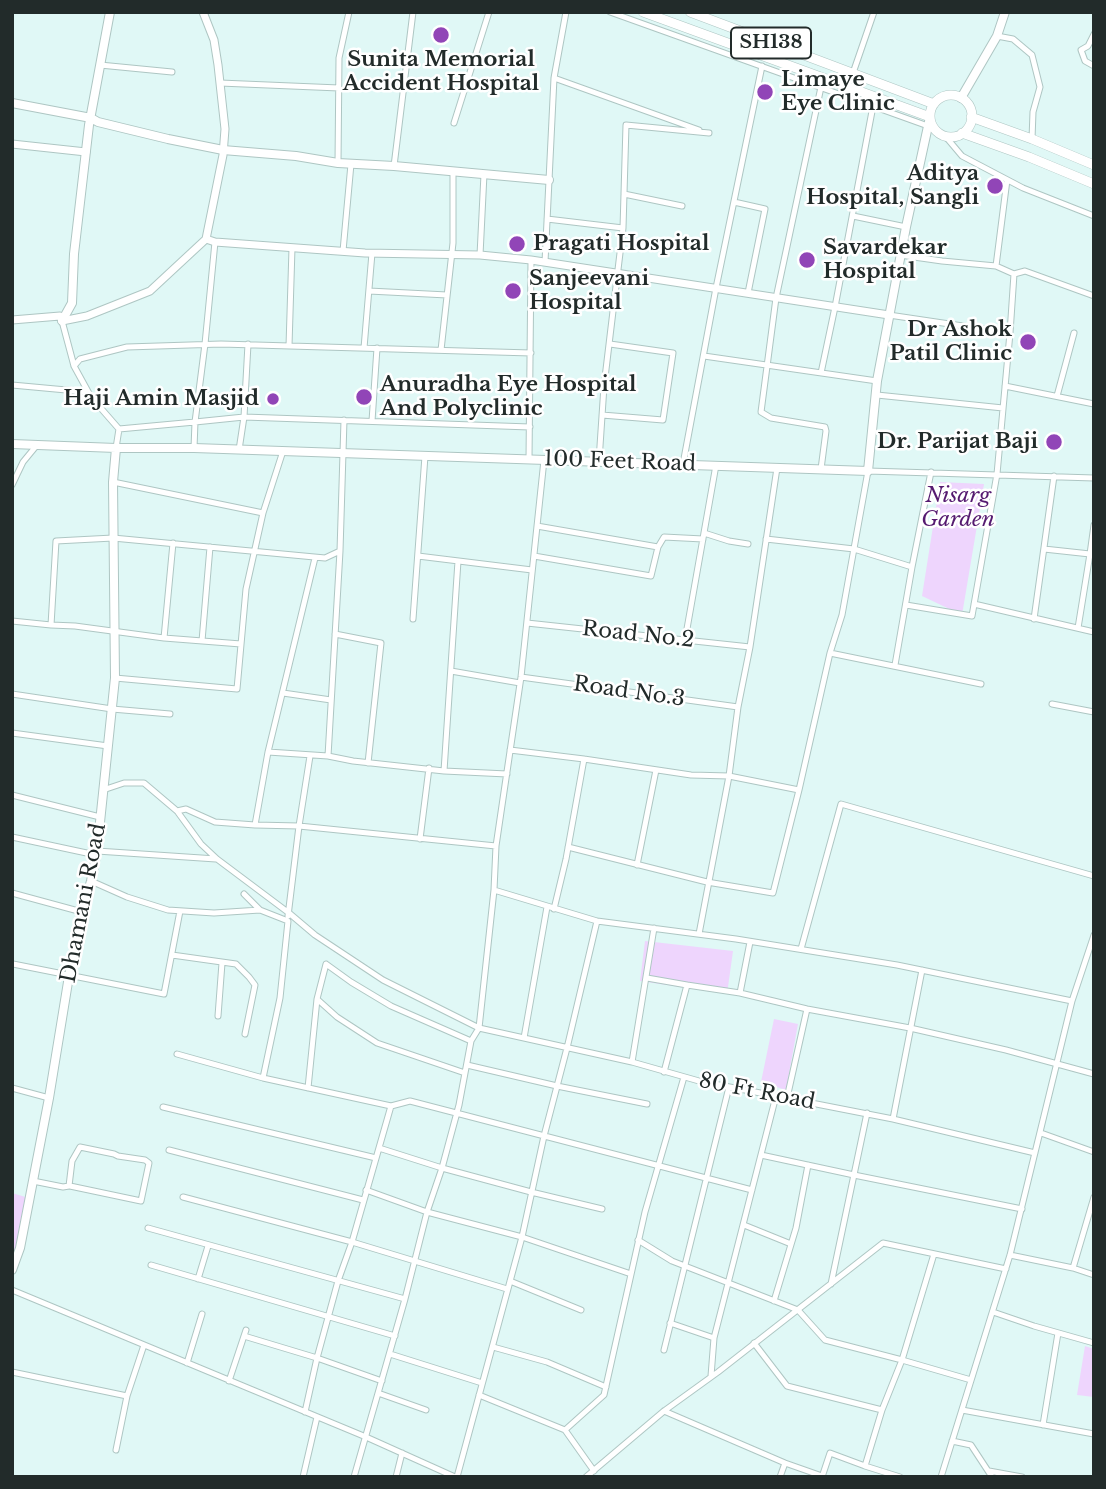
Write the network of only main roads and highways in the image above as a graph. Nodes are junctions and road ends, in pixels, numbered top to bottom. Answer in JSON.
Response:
{"nodes":[{"id":1,"x":110,"y":12,"type":"edge"},
{"id":2,"x":643,"y":12,"type":"edge"},
{"id":3,"x":690,"y":12,"type":"edge"},
{"id":4,"x":1005,"y":12,"type":"edge"},
{"id":5,"x":961,"y":98,"type":"junction"},
{"id":6,"x":12,"y":103,"type":"edge"},
{"id":7,"x":934,"y":104,"type":"junction"},
{"id":8,"x":971,"y":117,"type":"junction"},
{"id":9,"x":91,"y":118,"type":"junction"},
{"id":10,"x":929,"y":122,"type":"junction"},
{"id":11,"x":962,"y":133,"type":"junction"},
{"id":12,"x":1093,"y":161,"type":"edge"},
{"id":13,"x":549,"y":180,"type":"road end"},
{"id":14,"x":1094,"y":184,"type":"edge"},
{"id":15,"x":62,"y":321,"type":"road end"},
{"id":16,"x":12,"y":444,"type":"edge"},
{"id":17,"x":116,"y":448,"type":"junction"},
{"id":18,"x":12,"y":1270,"type":"edge"}],
"edges":[{"from":1,"to":9,"type":"main road"},
{"from":2,"to":10,"type":"highway"},
{"from":3,"to":7,"type":"highway","number":"SH138"},
{"from":4,"to":5,"type":"main road"},
{"from":5,"to":7,"type":"highway"},
{"from":5,"to":8,"type":"highway"},
{"from":6,"to":9,"type":"main road"},
{"from":7,"to":10,"type":"highway"},
{"from":8,"to":11,"type":"highway"},
{"from":8,"to":12,"type":"highway"},
{"from":9,"to":13,"type":"main road"},
{"from":9,"to":15,"type":"main road"},
{"from":10,"to":11,"type":"highway"},
{"from":10,"to":17,"type":"main road","name":"100 Feet Road"},
{"from":11,"to":14,"type":"highway"},
{"from":16,"to":17,"type":"main road","name":"100 Feet Road"},
{"from":17,"to":18,"type":"main road","name":"Dhamani Road"}]}
